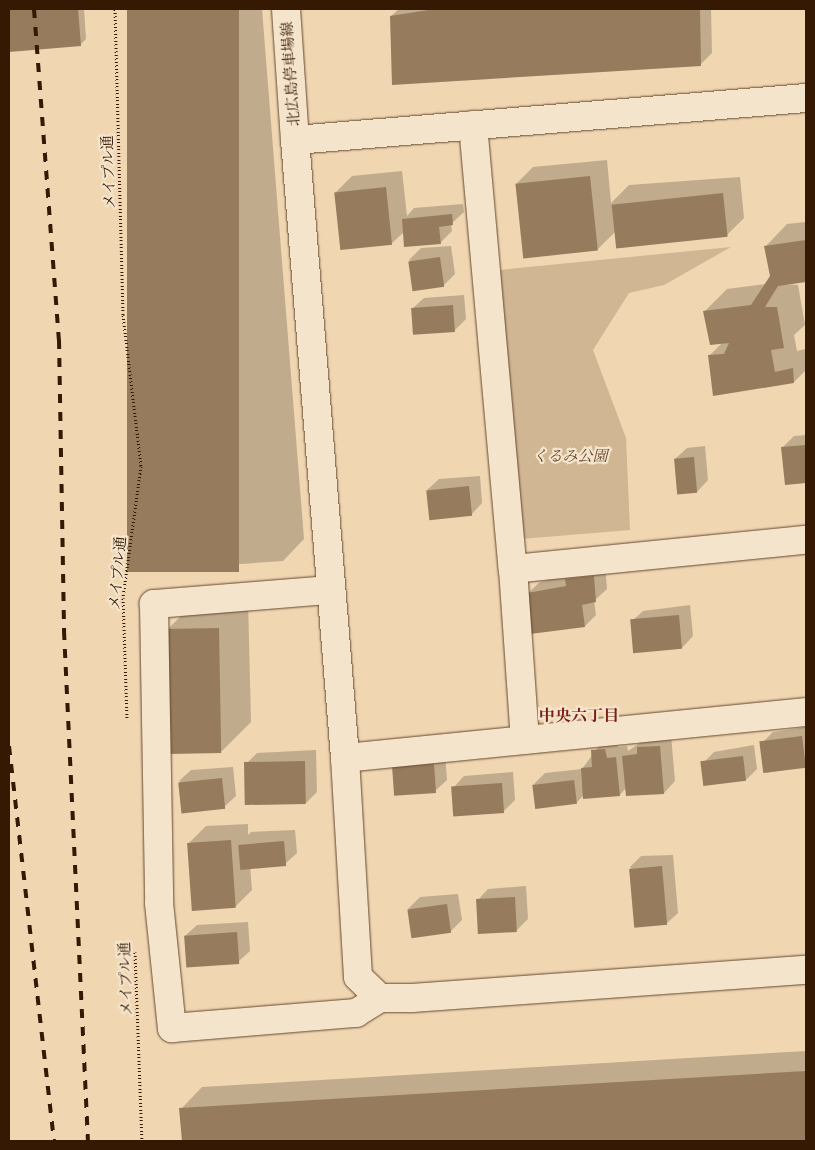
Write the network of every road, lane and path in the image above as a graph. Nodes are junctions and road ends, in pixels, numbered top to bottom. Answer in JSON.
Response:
{"nodes":[{"id":1,"x":115,"y":9,"type":"edge"},
{"id":2,"x":286,"y":9,"type":"edge"},
{"id":3,"x":806,"y":98,"type":"edge"},
{"id":4,"x":473,"y":125,"type":"junction"},
{"id":5,"x":295,"y":140,"type":"junction"},
{"id":6,"x":806,"y":540,"type":"edge"},
{"id":7,"x":514,"y":569,"type":"junction"},
{"id":8,"x":329,"y":590,"type":"junction"},
{"id":9,"x":806,"y":712,"type":"edge"},
{"id":10,"x":128,"y":726,"type":"dead end"},
{"id":11,"x":524,"y":740,"type":"junction"},
{"id":12,"x":345,"y":758,"type":"junction"},
{"id":13,"x":135,"y":944,"type":"dead end"},
{"id":14,"x":806,"y":970,"type":"edge"},
{"id":15,"x":380,"y":998,"type":"junction"},
{"id":16,"x":142,"y":1141,"type":"edge"}],
"edges":[{"from":1,"to":10,"type":"path","name":"メイプル通"},
{"from":2,"to":5,"type":"street","name":"北広島停車場線"},
{"from":3,"to":4,"type":"street"},
{"from":4,"to":5,"type":"street"},
{"from":4,"to":7,"type":"street"},
{"from":5,"to":8,"type":"street","name":"北広島停車場線"},
{"from":6,"to":7,"type":"street"},
{"from":7,"to":11,"type":"street"},
{"from":8,"to":12,"type":"street","name":"北広島停車場線"},
{"from":8,"to":15,"type":"street"},
{"from":9,"to":11,"type":"street"},
{"from":11,"to":12,"type":"street"},
{"from":12,"to":15,"type":"street","name":"北広島停車場線"},
{"from":13,"to":16,"type":"path","name":"メイプル通"},
{"from":14,"to":15,"type":"street"}]}
